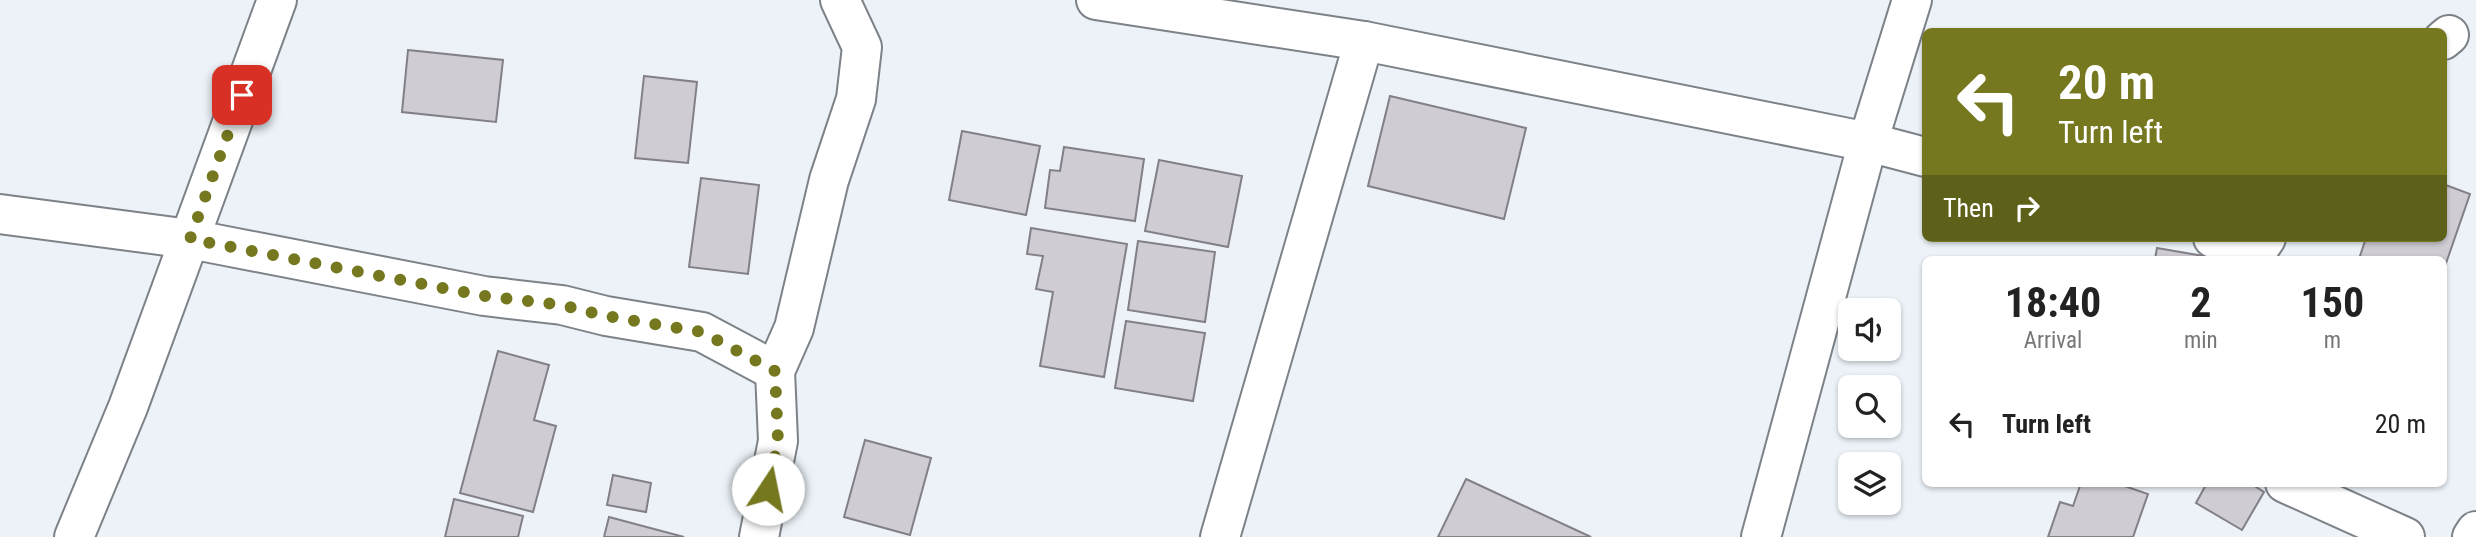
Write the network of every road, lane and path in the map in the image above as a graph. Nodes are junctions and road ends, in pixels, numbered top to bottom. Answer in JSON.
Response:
{"nodes":[{"id":1,"x":276,"y":0,"type":"edge"},
{"id":2,"x":840,"y":0,"type":"edge"},
{"id":3,"x":1096,"y":0,"type":"edge"},
{"id":4,"x":1912,"y":0,"type":"edge"},
{"id":5,"x":1364,"y":41,"type":"junction"},
{"id":6,"x":1868,"y":142,"type":"junction"},
{"id":7,"x":1922,"y":156,"type":"edge"},
{"id":8,"x":0,"y":214,"type":"edge"},
{"id":9,"x":190,"y":239,"type":"junction"},
{"id":10,"x":2230,"y":242,"type":"edge"},
{"id":11,"x":2260,"y":249,"type":"edge"},
{"id":12,"x":775,"y":371,"type":"junction"},
{"id":13,"x":2294,"y":487,"type":"edge"},
{"id":14,"x":2476,"y":531,"type":"edge"},
{"id":15,"x":74,"y":537,"type":"edge"},
{"id":16,"x":759,"y":537,"type":"edge"},
{"id":17,"x":1220,"y":537,"type":"edge"},
{"id":18,"x":1761,"y":537,"type":"edge"},
{"id":19,"x":2405,"y":537,"type":"edge"},
{"id":20,"x":2472,"y":537,"type":"edge"}],
"edges":[{"from":1,"to":9,"type":"street"},
{"from":2,"to":12,"type":"street"},
{"from":3,"to":5,"type":"street"},
{"from":4,"to":6,"type":"street"},
{"from":5,"to":6,"type":"street"},
{"from":5,"to":17,"type":"street"},
{"from":6,"to":7,"type":"street"},
{"from":6,"to":18,"type":"street"},
{"from":8,"to":9,"type":"street"},
{"from":9,"to":12,"type":"street"},
{"from":9,"to":15,"type":"street"},
{"from":10,"to":11,"type":"street"},
{"from":12,"to":16,"type":"street"},
{"from":13,"to":19,"type":"street"},
{"from":14,"to":20,"type":"street"}]}
